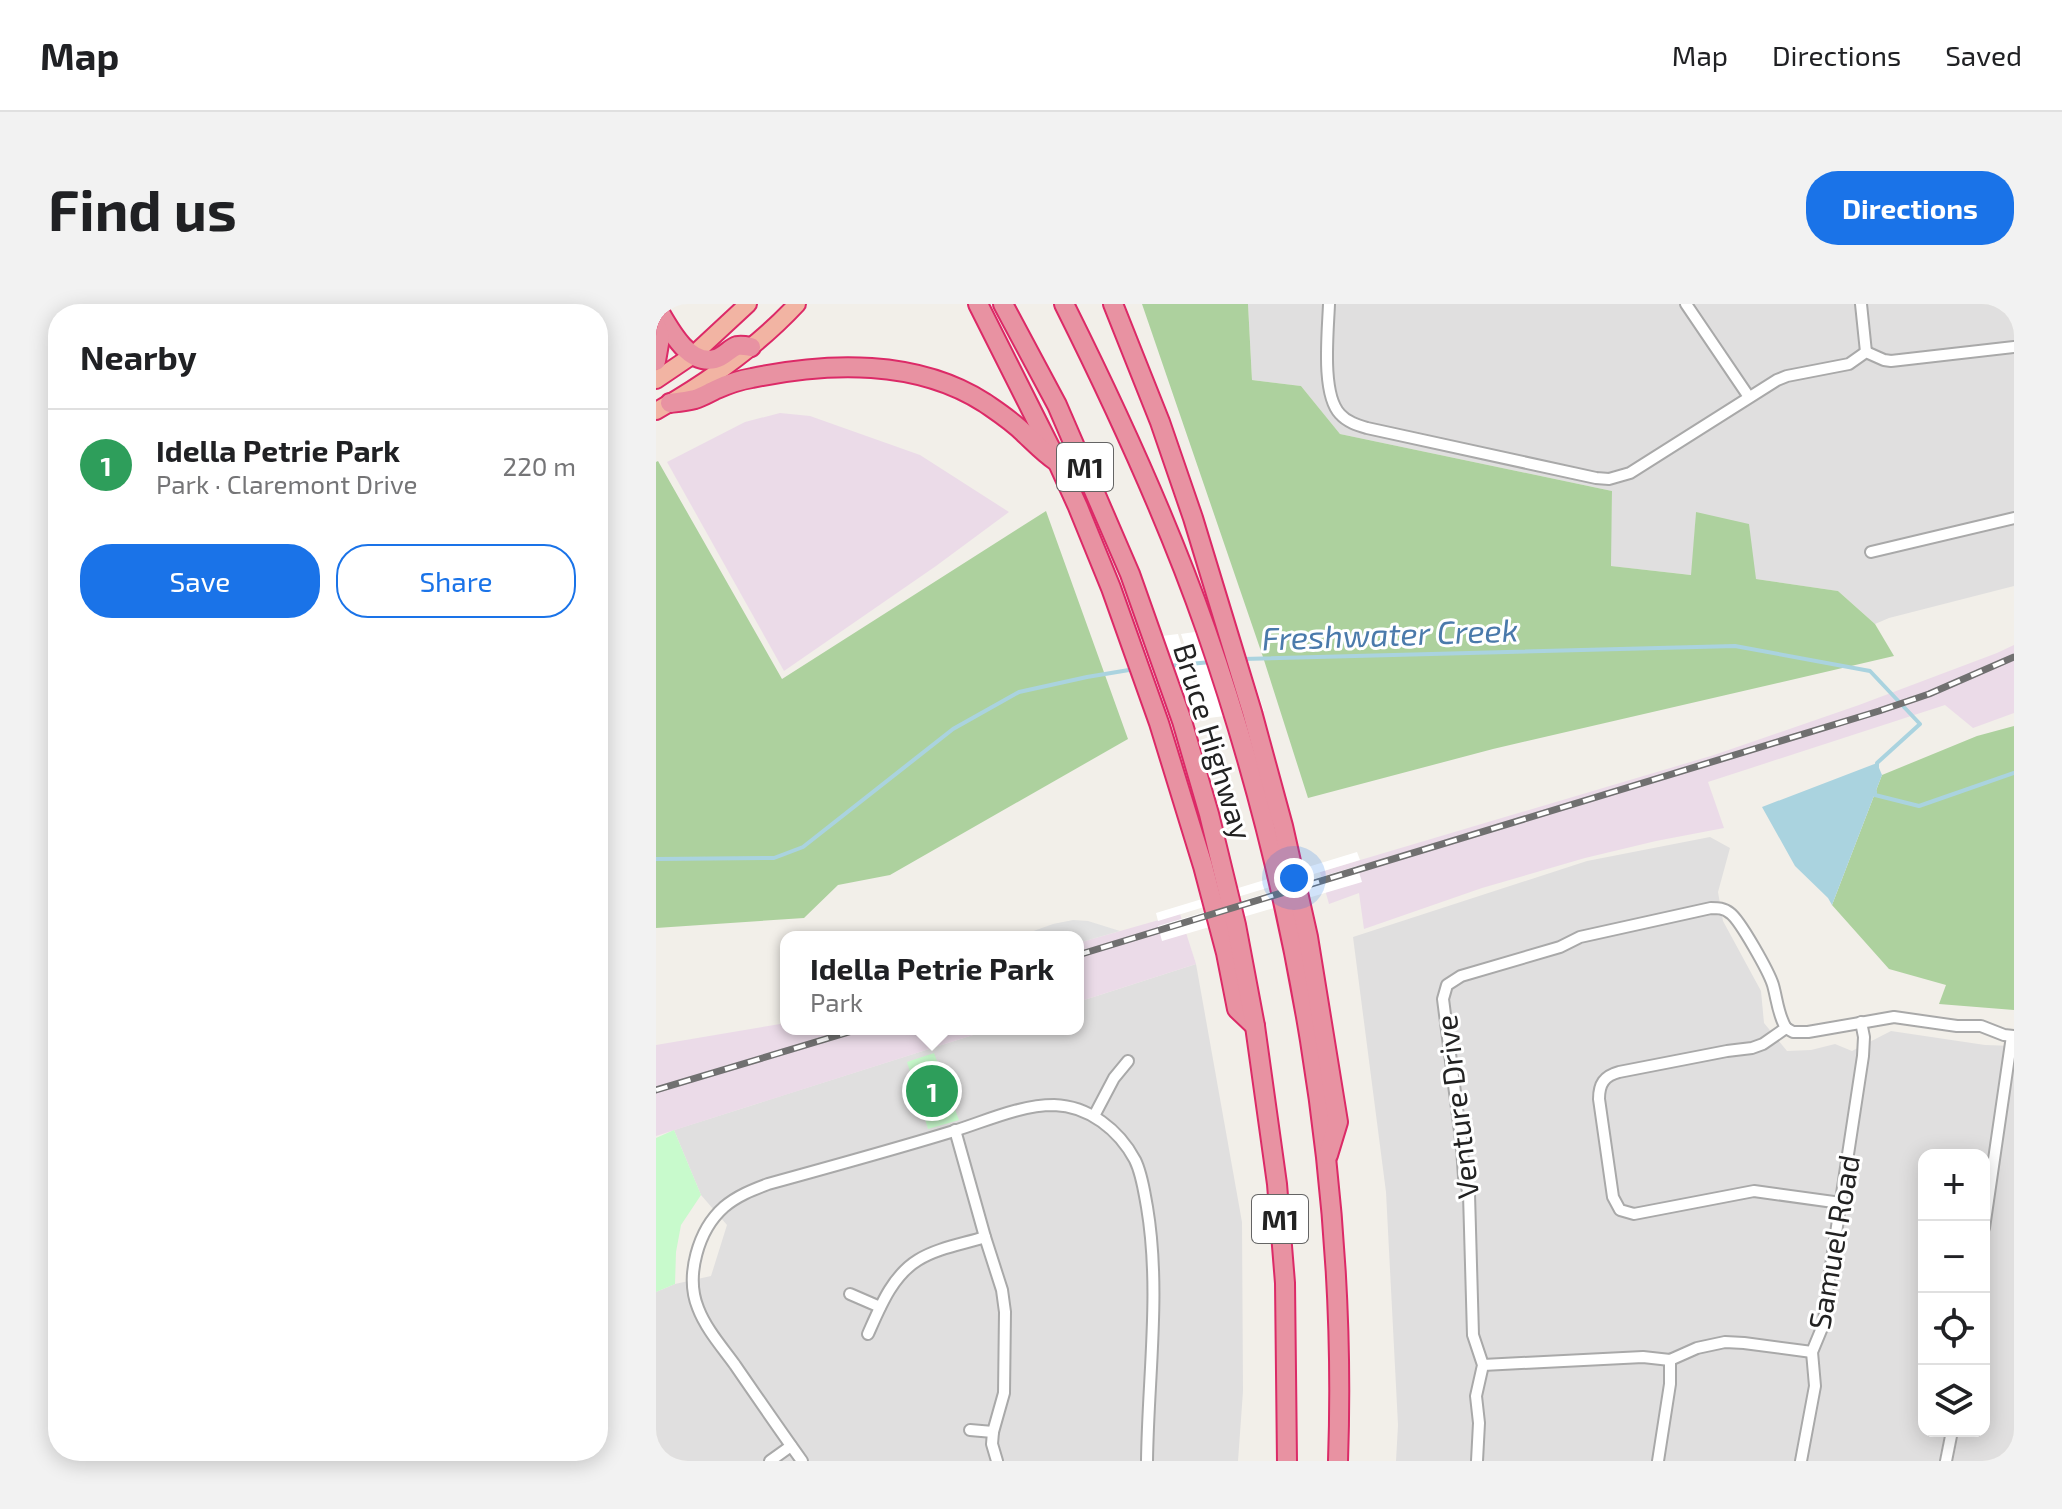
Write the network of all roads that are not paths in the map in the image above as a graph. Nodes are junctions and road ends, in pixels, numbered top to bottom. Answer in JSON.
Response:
{"nodes":[{"id":1,"x":748,"y":304,"type":"edge"},
{"id":2,"x":797,"y":304,"type":"edge"},
{"id":3,"x":978,"y":304,"type":"edge"},
{"id":4,"x":1003,"y":304,"type":"edge"},
{"id":5,"x":1064,"y":304,"type":"edge"},
{"id":6,"x":1113,"y":304,"type":"edge"},
{"id":7,"x":1329,"y":304,"type":"edge"},
{"id":8,"x":1686,"y":304,"type":"edge"},
{"id":9,"x":1861,"y":304,"type":"edge"},
{"id":10,"x":656,"y":306,"type":"edge"},
{"id":11,"x":656,"y":325,"type":"edge"},
{"id":12,"x":751,"y":347,"type":"junction"},
{"id":13,"x":2014,"y":347,"type":"edge"},
{"id":14,"x":1866,"y":352,"type":"junction"},
{"id":15,"x":693,"y":355,"type":"junction"},
{"id":16,"x":656,"y":361,"type":"edge"},
{"id":17,"x":656,"y":380,"type":"edge"},
{"id":18,"x":1749,"y":397,"type":"junction"},
{"id":19,"x":663,"y":407,"type":"edge"},
{"id":20,"x":1058,"y":463,"type":"junction"},
{"id":21,"x":2014,"y":518,"type":"edge"},
{"id":22,"x":1871,"y":552,"type":"dead end"},
{"id":23,"x":1243,"y":714,"type":"junction"},
{"id":24,"x":1861,"y":1022,"type":"junction"},
{"id":25,"x":1255,"y":1026,"type":"junction"},
{"id":26,"x":1786,"y":1028,"type":"junction"},
{"id":27,"x":2013,"y":1036,"type":"edge"},
{"id":28,"x":1128,"y":1061,"type":"dead end"},
{"id":29,"x":1094,"y":1116,"type":"junction"},
{"id":30,"x":955,"y":1130,"type":"junction"},
{"id":31,"x":1841,"y":1203,"type":"junction"},
{"id":32,"x":1985,"y":1221,"type":"edge"},
{"id":33,"x":985,"y":1237,"type":"junction"},
{"id":34,"x":850,"y":1294,"type":"dead end"},
{"id":35,"x":880,"y":1307,"type":"junction"},
{"id":36,"x":868,"y":1334,"type":"dead end"},
{"id":37,"x":1812,"y":1352,"type":"junction"},
{"id":38,"x":1670,"y":1360,"type":"junction"},
{"id":39,"x":1483,"y":1365,"type":"junction"},
{"id":40,"x":970,"y":1430,"type":"dead end"},
{"id":41,"x":993,"y":1432,"type":"junction"},
{"id":42,"x":1951,"y":1437,"type":"edge"},
{"id":43,"x":791,"y":1446,"type":"junction"},
{"id":44,"x":770,"y":1461,"type":"edge"},
{"id":45,"x":802,"y":1461,"type":"edge"},
{"id":46,"x":997,"y":1461,"type":"edge"},
{"id":47,"x":1147,"y":1461,"type":"edge"},
{"id":48,"x":1287,"y":1461,"type":"edge"},
{"id":49,"x":1338,"y":1461,"type":"edge"},
{"id":50,"x":1477,"y":1461,"type":"edge"},
{"id":51,"x":1658,"y":1461,"type":"edge"},
{"id":52,"x":1801,"y":1461,"type":"edge"},
{"id":53,"x":1946,"y":1461,"type":"edge"}],
"edges":[{"from":1,"to":15,"type":"highway"},
{"from":2,"to":12,"type":"highway"},
{"from":3,"to":20,"type":"highway"},
{"from":4,"to":25,"type":"highway","name":"Bruce Highway","number":"M1"},
{"from":5,"to":23,"type":"highway","name":"Bruce Highway","number":"M1"},
{"from":6,"to":23,"type":"highway"},
{"from":7,"to":18,"type":"street"},
{"from":8,"to":18,"type":"street"},
{"from":9,"to":14,"type":"street"},
{"from":10,"to":15,"type":"highway"},
{"from":11,"to":16,"type":"highway"},
{"from":12,"to":15,"type":"highway"},
{"from":12,"to":19,"type":"highway"},
{"from":13,"to":14,"type":"street"},
{"from":14,"to":18,"type":"street"},
{"from":15,"to":17,"type":"highway"},
{"from":19,"to":20,"type":"highway"},
{"from":20,"to":25,"type":"highway"},
{"from":21,"to":22,"type":"street"},
{"from":23,"to":49,"type":"highway","name":"Bruce Highway","number":"M1"},
{"from":24,"to":26,"type":"street"},
{"from":24,"to":27,"type":"street"},
{"from":24,"to":31,"type":"street","name":"Samuel Road"},
{"from":25,"to":48,"type":"highway","name":"Bruce Highway","number":"M1"},
{"from":26,"to":31,"type":"street"},
{"from":26,"to":39,"type":"street","name":"Venture Drive"},
{"from":27,"to":32,"type":"street"},
{"from":28,"to":29,"type":"street"},
{"from":29,"to":30,"type":"street"},
{"from":29,"to":47,"type":"street"},
{"from":30,"to":33,"type":"street"},
{"from":30,"to":43,"type":"street"},
{"from":31,"to":37,"type":"street","name":"Samuel Road"},
{"from":33,"to":35,"type":"street"},
{"from":33,"to":41,"type":"street"},
{"from":34,"to":35,"type":"street"},
{"from":35,"to":36,"type":"street"},
{"from":37,"to":38,"type":"street"},
{"from":37,"to":52,"type":"street","name":"Samuel Road"},
{"from":38,"to":39,"type":"street"},
{"from":38,"to":51,"type":"street"},
{"from":39,"to":50,"type":"street","name":"Venture Drive"},
{"from":40,"to":41,"type":"street"},
{"from":41,"to":46,"type":"street"},
{"from":42,"to":53,"type":"street"},
{"from":43,"to":44,"type":"street"},
{"from":43,"to":45,"type":"street"}]}
